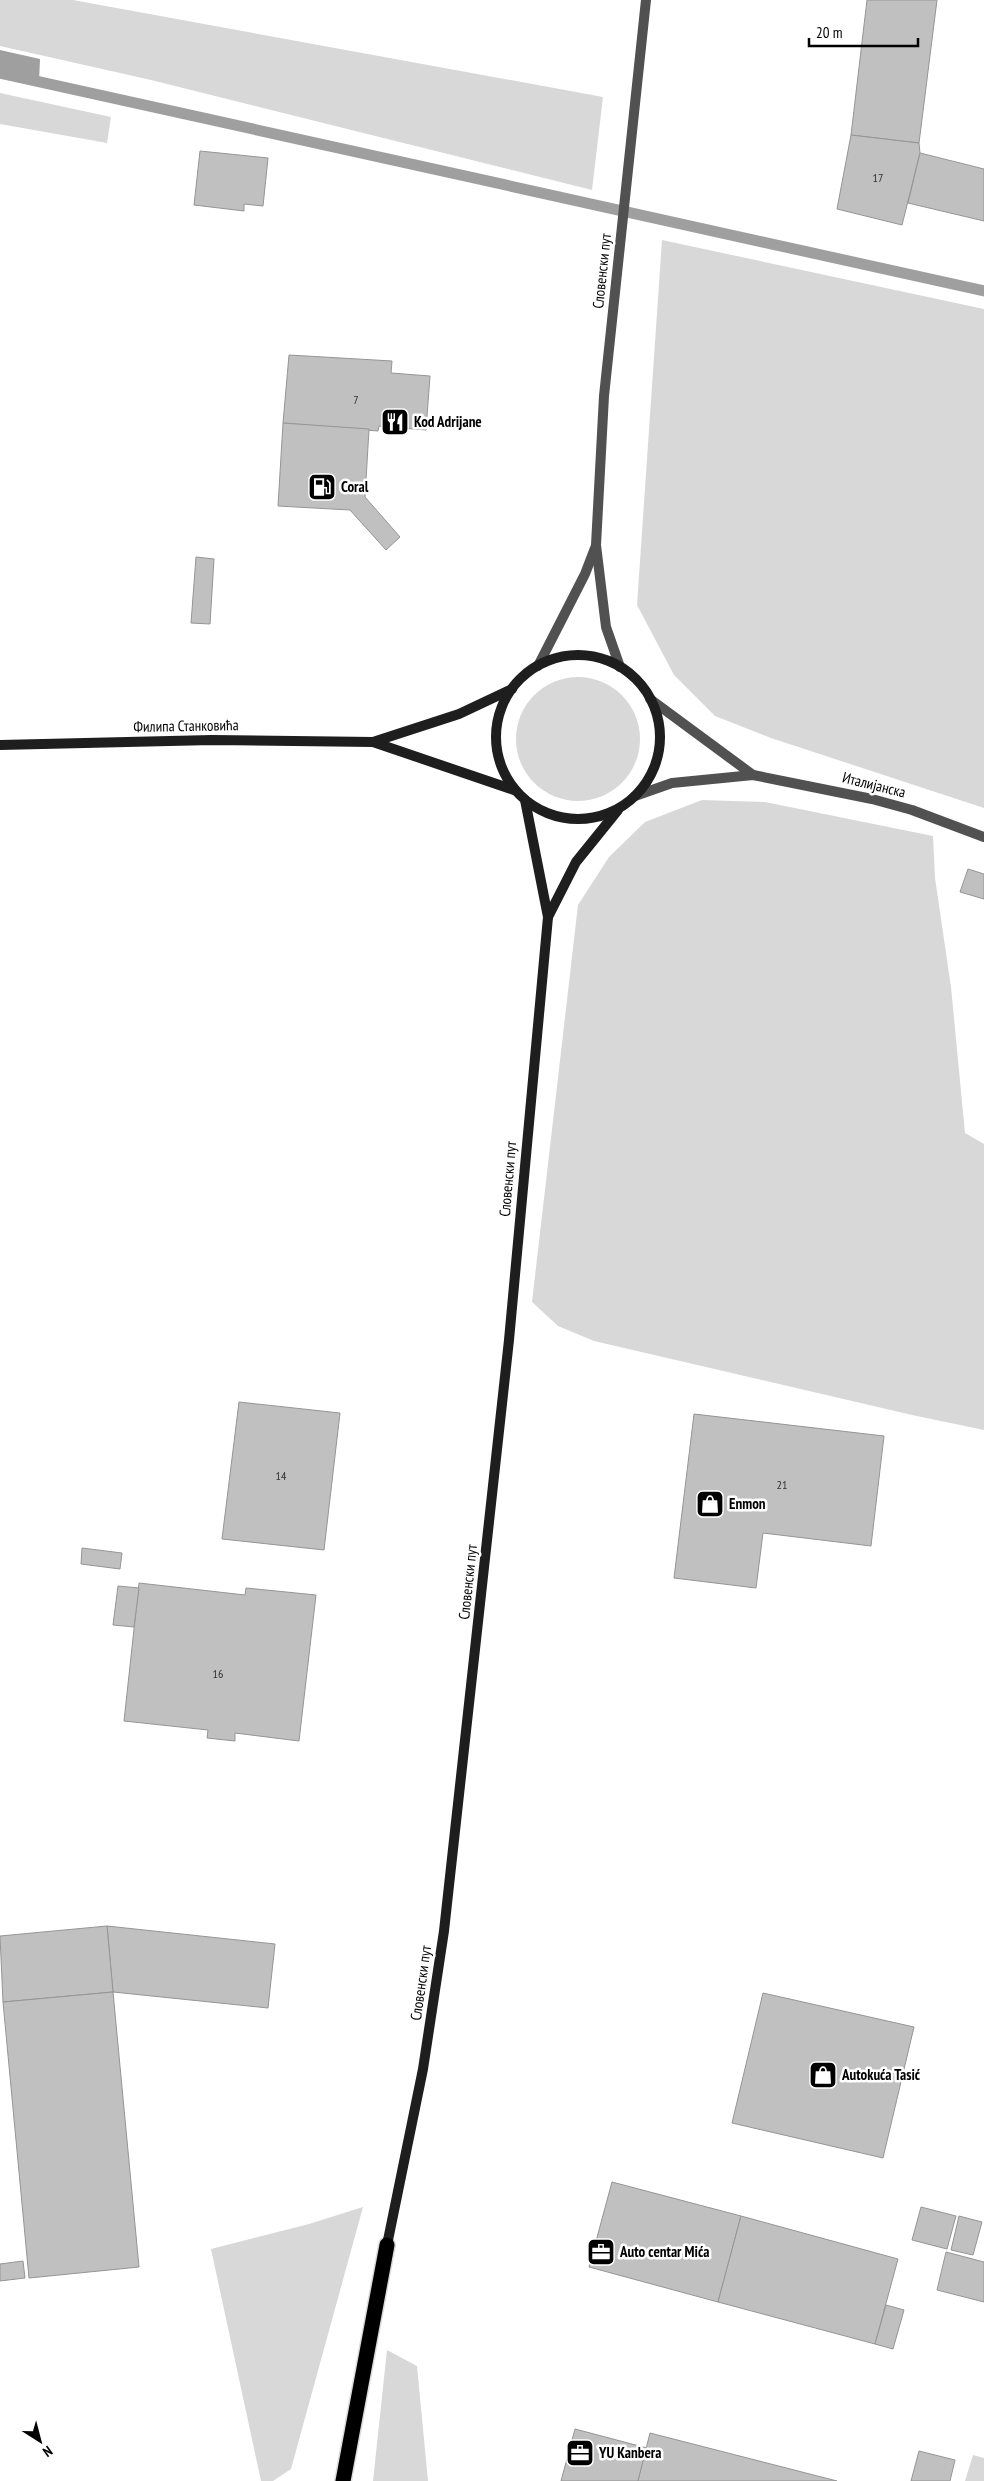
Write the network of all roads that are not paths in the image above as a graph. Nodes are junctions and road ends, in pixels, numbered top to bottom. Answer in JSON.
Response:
{"nodes":[{"id":1,"x":646,"y":0,"type":"edge"},
{"id":2,"x":596,"y":545,"type":"junction"},
{"id":3,"x":538,"y":666,"type":"junction"},
{"id":4,"x":620,"y":667,"type":"junction"},
{"id":5,"x":512,"y":690,"type":"junction"},
{"id":6,"x":650,"y":699,"type":"junction"},
{"id":7,"x":372,"y":742,"type":"junction"},
{"id":8,"x":0,"y":745,"type":"edge"},
{"id":9,"x":753,"y":775,"type":"junction"},
{"id":10,"x":514,"y":790,"type":"junction"},
{"id":11,"x":635,"y":796,"type":"junction"},
{"id":12,"x":525,"y":800,"type":"junction"},
{"id":13,"x":620,"y":808,"type":"junction"},
{"id":14,"x":984,"y":837,"type":"edge"},
{"id":15,"x":548,"y":917,"type":"junction"},
{"id":16,"x":387,"y":2245,"type":"joint"},
{"id":17,"x":344,"y":2481,"type":"edge"}],
"edges":[{"from":1,"to":2,"type":"street","name":"Словенски пут"},
{"from":2,"to":3,"type":"street","name":"Словенски пут"},
{"from":2,"to":4,"type":"street","name":"Словенски пут"},
{"from":3,"to":4,"type":"main road"},
{"from":3,"to":5,"type":"main road"},
{"from":4,"to":6,"type":"main road"},
{"from":5,"to":7,"type":"main road","name":"Филипа Станковића"},
{"from":5,"to":10,"type":"main road"},
{"from":6,"to":9,"type":"street","name":"Италијанска"},
{"from":6,"to":11,"type":"main road"},
{"from":7,"to":8,"type":"main road","name":"Филипа Станковића"},
{"from":7,"to":10,"type":"main road","name":"Филипа Станковића"},
{"from":9,"to":11,"type":"street","name":"Италијанска"},
{"from":9,"to":14,"type":"street","name":"Италијанска"},
{"from":10,"to":12,"type":"main road"},
{"from":11,"to":13,"type":"main road"},
{"from":12,"to":13,"type":"main road"},
{"from":12,"to":15,"type":"main road","name":"Словенски пут"},
{"from":13,"to":15,"type":"main road","name":"Словенски пут"},
{"from":15,"to":16,"type":"main road","name":"Словенски пут"},
{"from":16,"to":17,"type":"highway"}]}
